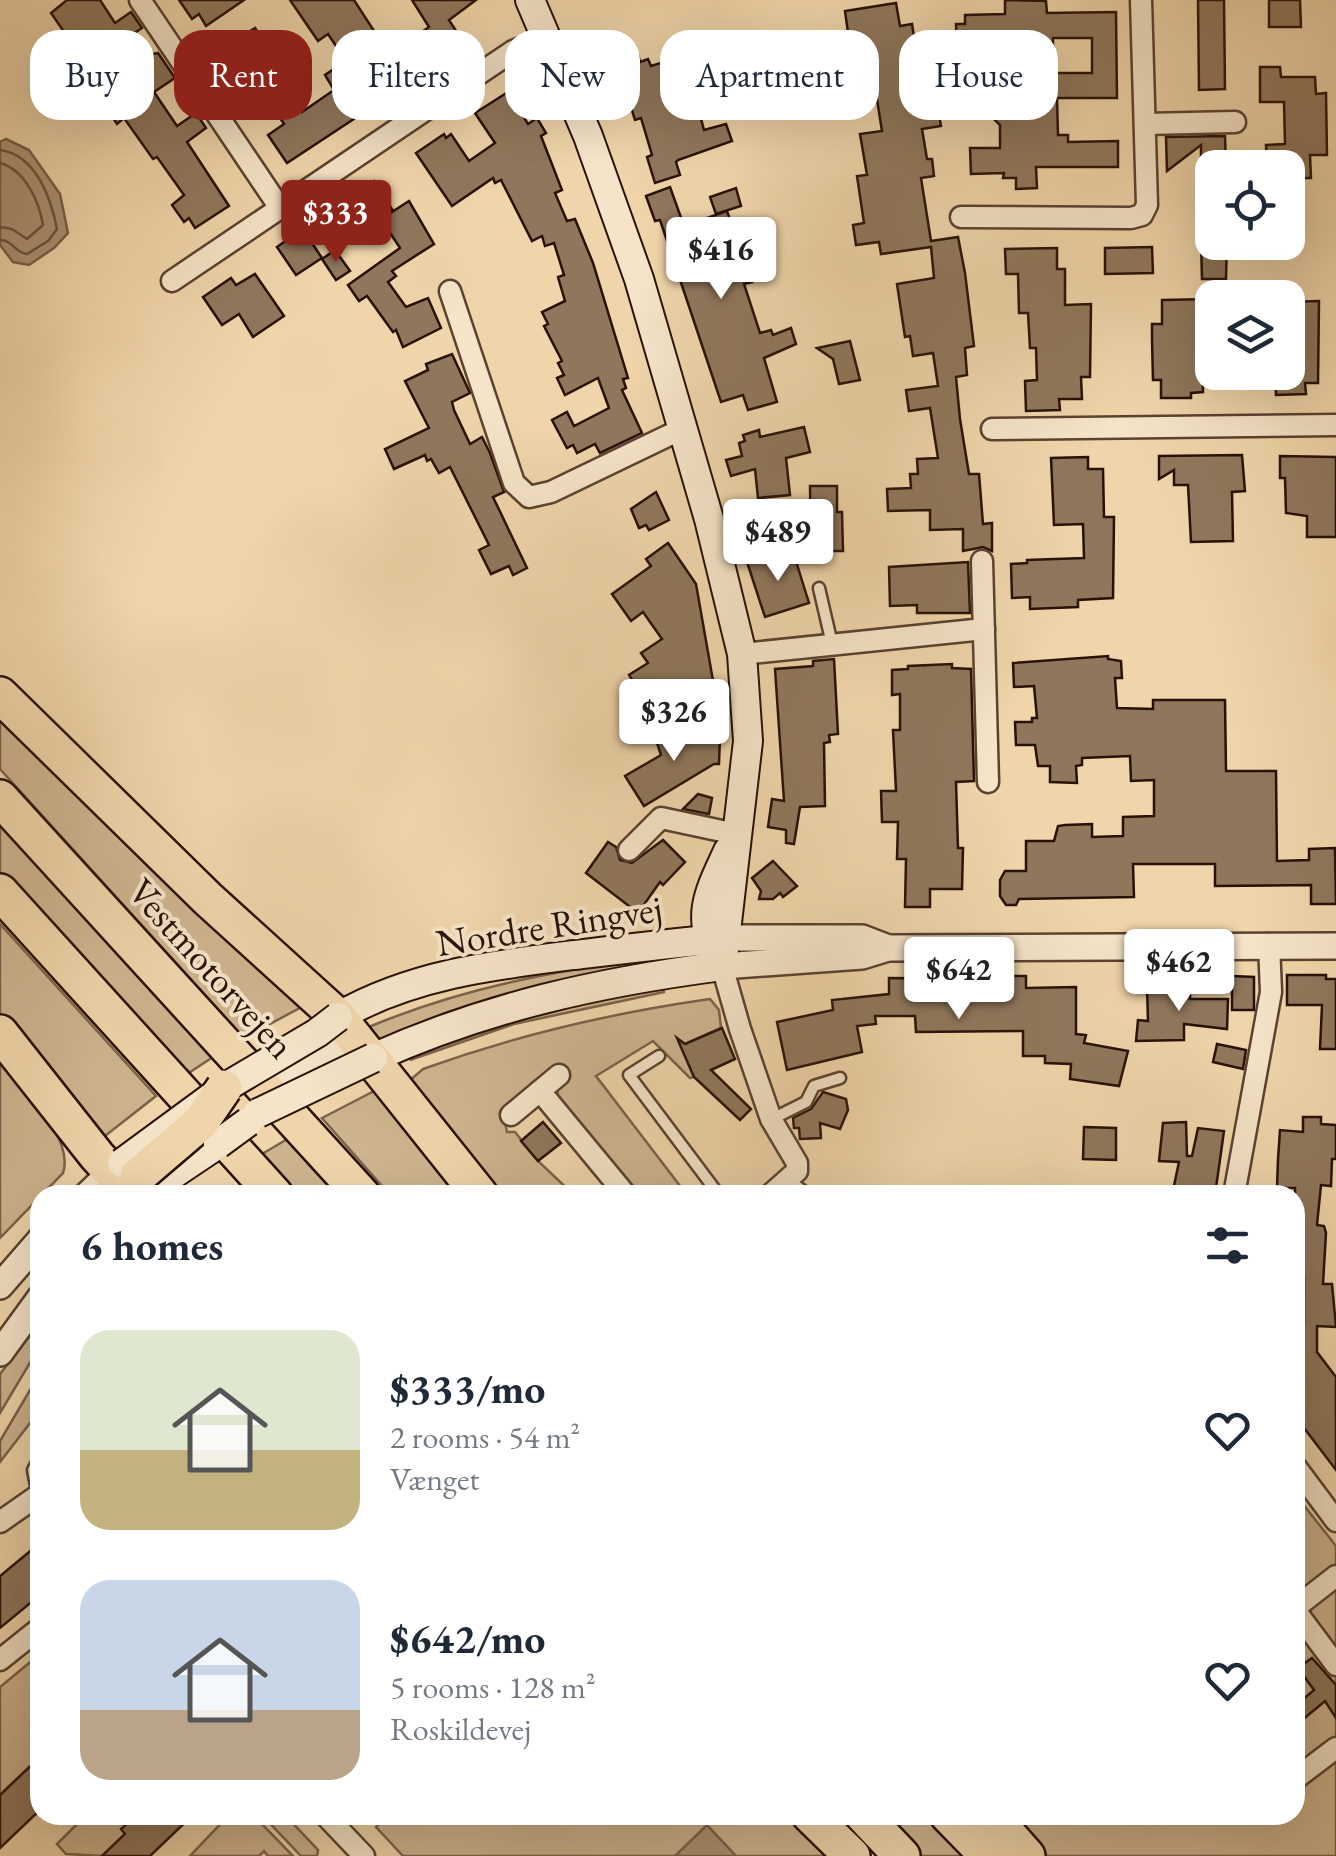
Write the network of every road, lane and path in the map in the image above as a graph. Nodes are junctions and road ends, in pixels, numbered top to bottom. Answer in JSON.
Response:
{"nodes":[{"id":1,"x":140,"y":0,"type":"edge"},
{"id":2,"x":530,"y":0,"type":"edge"},
{"id":3,"x":1141,"y":0,"type":"edge"},
{"id":4,"x":545,"y":30,"type":"edge"},
{"id":5,"x":505,"y":57,"type":"edge"},
{"id":6,"x":582,"y":120,"type":"edge"},
{"id":7,"x":1235,"y":122,"type":"dead end"},
{"id":8,"x":1145,"y":124,"type":"junction"},
{"id":9,"x":280,"y":208,"type":"junction"},
{"id":10,"x":961,"y":218,"type":"dead end"},
{"id":11,"x":172,"y":281,"type":"dead end"},
{"id":12,"x":450,"y":291,"type":"dead end"},
{"id":13,"x":1336,"y":425,"type":"edge"},
{"id":14,"x":684,"y":428,"type":"junction"},
{"id":15,"x":992,"y":429,"type":"dead end"},
{"id":16,"x":982,"y":561,"type":"dead end"},
{"id":17,"x":820,"y":588,"type":"dead end"},
{"id":18,"x":984,"y":630,"type":"junction"},
{"id":19,"x":832,"y":645,"type":"junction"},
{"id":20,"x":742,"y":654,"type":"junction"},
{"id":21,"x":0,"y":695,"type":"edge"},
{"id":22,"x":988,"y":782,"type":"dead end"},
{"id":23,"x":0,"y":798,"type":"edge"},
{"id":24,"x":736,"y":834,"type":"junction"},
{"id":25,"x":629,"y":850,"type":"dead end"},
{"id":26,"x":0,"y":892,"type":"edge"},
{"id":27,"x":717,"y":939,"type":"junction"},
{"id":28,"x":1269,"y":944,"type":"junction"},
{"id":29,"x":1336,"y":946,"type":"edge"},
{"id":30,"x":888,"y":948,"type":"junction"},
{"id":31,"x":722,"y":966,"type":"junction"},
{"id":32,"x":342,"y":1022,"type":"junction"},
{"id":33,"x":0,"y":1033,"type":"edge"},
{"id":34,"x":659,"y":1056,"type":"dead end"},
{"id":35,"x":373,"y":1058,"type":"junction"},
{"id":36,"x":559,"y":1075,"type":"dead end"},
{"id":37,"x":840,"y":1078,"type":"dead end"},
{"id":38,"x":224,"y":1088,"type":"joint"},
{"id":39,"x":540,"y":1091,"type":"junction"},
{"id":40,"x":258,"y":1114,"type":"junction"},
{"id":41,"x":511,"y":1115,"type":"dead end"},
{"id":42,"x":771,"y":1119,"type":"junction"},
{"id":43,"x":788,"y":1180,"type":"junction"},
{"id":44,"x":127,"y":1184,"type":"edge"},
{"id":45,"x":266,"y":1185,"type":"edge"},
{"id":46,"x":353,"y":1185,"type":"edge"},
{"id":47,"x":472,"y":1185,"type":"edge"},
{"id":48,"x":618,"y":1185,"type":"edge"},
{"id":49,"x":712,"y":1185,"type":"edge"},
{"id":50,"x":782,"y":1185,"type":"edge"},
{"id":51,"x":795,"y":1185,"type":"edge"},
{"id":52,"x":1236,"y":1185,"type":"edge"},
{"id":53,"x":30,"y":1252,"type":"edge"},
{"id":54,"x":0,"y":1286,"type":"edge"},
{"id":55,"x":30,"y":1312,"type":"edge"},
{"id":56,"x":30,"y":1320,"type":"edge"},
{"id":57,"x":6,"y":1345,"type":"edge"},
{"id":58,"x":1305,"y":1479,"type":"edge"},
{"id":59,"x":30,"y":1501,"type":"edge"},
{"id":60,"x":1336,"y":1521,"type":"edge"},
{"id":61,"x":0,"y":1522,"type":"edge"},
{"id":62,"x":1336,"y":1576,"type":"edge"},
{"id":63,"x":1305,"y":1601,"type":"edge"},
{"id":64,"x":1305,"y":1623,"type":"edge"},
{"id":65,"x":30,"y":1636,"type":"edge"},
{"id":66,"x":0,"y":1660,"type":"edge"},
{"id":67,"x":1336,"y":1665,"type":"edge"},
{"id":68,"x":1336,"y":1748,"type":"edge"},
{"id":69,"x":1305,"y":1771,"type":"edge"},
{"id":70,"x":335,"y":1825,"type":"edge"},
{"id":71,"x":820,"y":1825,"type":"edge"},
{"id":72,"x":873,"y":1825,"type":"edge"},
{"id":73,"x":958,"y":1825,"type":"edge"},
{"id":74,"x":1000,"y":1825,"type":"edge"},
{"id":75,"x":364,"y":1856,"type":"edge"},
{"id":76,"x":852,"y":1856,"type":"edge"},
{"id":77,"x":902,"y":1856,"type":"edge"},
{"id":78,"x":988,"y":1856,"type":"edge"},
{"id":79,"x":1026,"y":1856,"type":"edge"}],
"edges":[{"from":1,"to":9,"type":"street"},
{"from":2,"to":4,"type":"main road"},
{"from":3,"to":8,"type":"street"},
{"from":5,"to":9,"type":"street"},
{"from":6,"to":14,"type":"main road"},
{"from":7,"to":8,"type":"street"},
{"from":8,"to":10,"type":"street"},
{"from":9,"to":11,"type":"street"},
{"from":12,"to":14,"type":"street"},
{"from":13,"to":15,"type":"street"},
{"from":14,"to":20,"type":"main road"},
{"from":16,"to":18,"type":"street"},
{"from":17,"to":19,"type":"lane"},
{"from":18,"to":19,"type":"street"},
{"from":18,"to":22,"type":"street"},
{"from":19,"to":20,"type":"street"},
{"from":20,"to":24,"type":"main road"},
{"from":21,"to":32,"type":"highway"},
{"from":23,"to":46,"type":"highway","name":"Vestmotorvejen"},
{"from":24,"to":25,"type":"street"},
{"from":24,"to":27,"type":"main road"},
{"from":26,"to":45,"type":"highway"},
{"from":27,"to":30,"type":"street"},
{"from":27,"to":31,"type":"main road"},
{"from":27,"to":32,"type":"main road","name":"Nordre Ringvej"},
{"from":28,"to":29,"type":"street"},
{"from":28,"to":30,"type":"street"},
{"from":28,"to":52,"type":"street"},
{"from":30,"to":31,"type":"street"},
{"from":31,"to":35,"type":"main road","name":"Nordre Ringvej"},
{"from":31,"to":42,"type":"street"},
{"from":32,"to":35,"type":"highway"},
{"from":32,"to":38,"type":"main road","name":"Nordre Ringvej","bridge":true},
{"from":32,"to":40,"type":"main road"},
{"from":33,"to":44,"type":"highway"},
{"from":34,"to":49,"type":"lane"},
{"from":35,"to":40,"type":"main road","name":"Nordre Ringvej","bridge":true},
{"from":35,"to":47,"type":"highway"},
{"from":36,"to":39,"type":"street"},
{"from":37,"to":42,"type":"lane"},
{"from":38,"to":44,"type":"highway","bridge":true},
{"from":39,"to":41,"type":"street"},
{"from":39,"to":48,"type":"street"},
{"from":40,"to":44,"type":"main road","name":"Nordre Ringvej","bridge":true},
{"from":42,"to":43,"type":"street"},
{"from":43,"to":50,"type":"street"},
{"from":43,"to":51,"type":"lane"},
{"from":53,"to":54,"type":"street"},
{"from":55,"to":57,"type":"street"},
{"from":56,"to":57,"type":"street"},
{"from":58,"to":60,"type":"street"},
{"from":59,"to":61,"type":"street"},
{"from":62,"to":63,"type":"street"},
{"from":64,"to":67,"type":"street"},
{"from":65,"to":66,"type":"street"},
{"from":68,"to":69,"type":"street"},
{"from":70,"to":75,"type":"street"},
{"from":71,"to":76,"type":"highway"},
{"from":72,"to":77,"type":"highway"},
{"from":73,"to":78,"type":"highway"},
{"from":74,"to":79,"type":"highway"}]}
